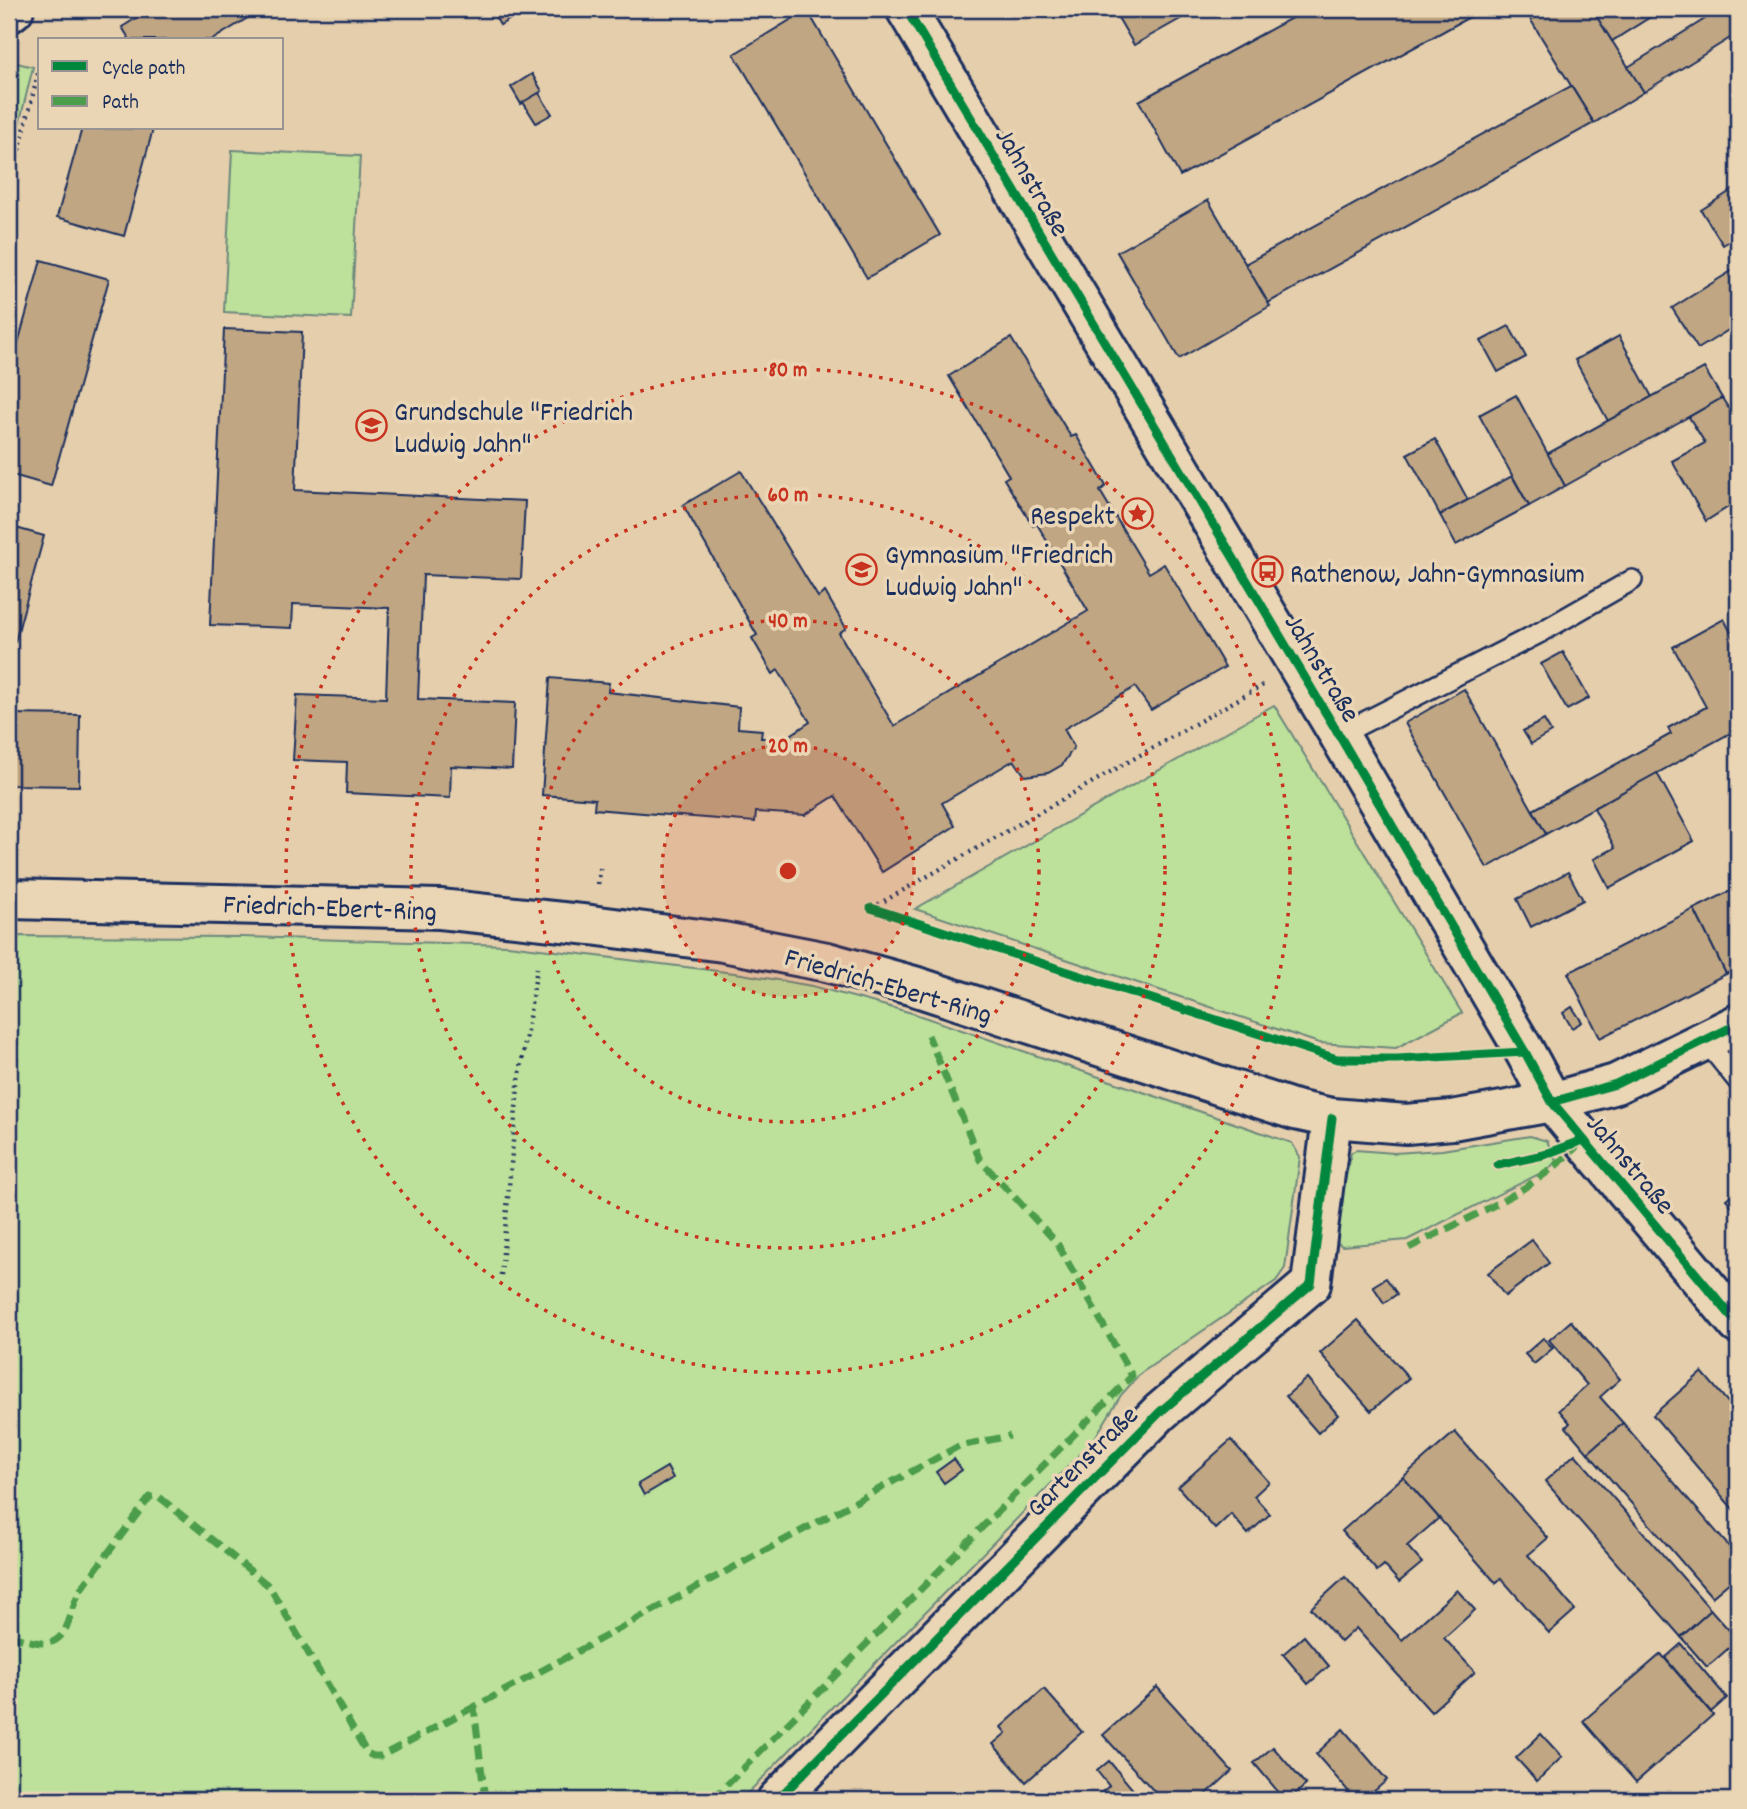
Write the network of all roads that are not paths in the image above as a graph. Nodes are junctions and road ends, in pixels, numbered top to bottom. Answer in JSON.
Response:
{"nodes":[{"id":1,"x":14,"y":9,"type":"edge"},
{"id":2,"x":906,"y":9,"type":"edge"},
{"id":3,"x":9,"y":13,"type":"edge"},
{"id":4,"x":1632,"y":580,"type":"dead end"},
{"id":5,"x":1339,"y":735,"type":"junction"},
{"id":6,"x":9,"y":899,"type":"edge"},
{"id":7,"x":1722,"y":1032,"type":"edge"},
{"id":8,"x":1738,"y":1081,"type":"edge"},
{"id":9,"x":1552,"y":1102,"type":"junction"},
{"id":10,"x":1332,"y":1118,"type":"junction"},
{"id":11,"x":1738,"y":1324,"type":"edge"},
{"id":12,"x":777,"y":1800,"type":"edge"}],
"edges":[{"from":1,"to":3,"type":"street"},
{"from":2,"to":5,"type":"street","name":"Jahnstraße"},
{"from":4,"to":5,"type":"lane"},
{"from":5,"to":9,"type":"street","name":"Jahnstraße"},
{"from":6,"to":10,"type":"street","name":"Friedrich-Ebert-Ring"},
{"from":7,"to":8,"type":"lane"},
{"from":7,"to":9,"type":"street","name":"Friedrich-Ebert-Ring"},
{"from":9,"to":10,"type":"street","name":"Friedrich-Ebert-Ring"},
{"from":9,"to":11,"type":"street","name":"Jahnstraße"},
{"from":10,"to":12,"type":"street","name":"Gartenstraße"}]}
